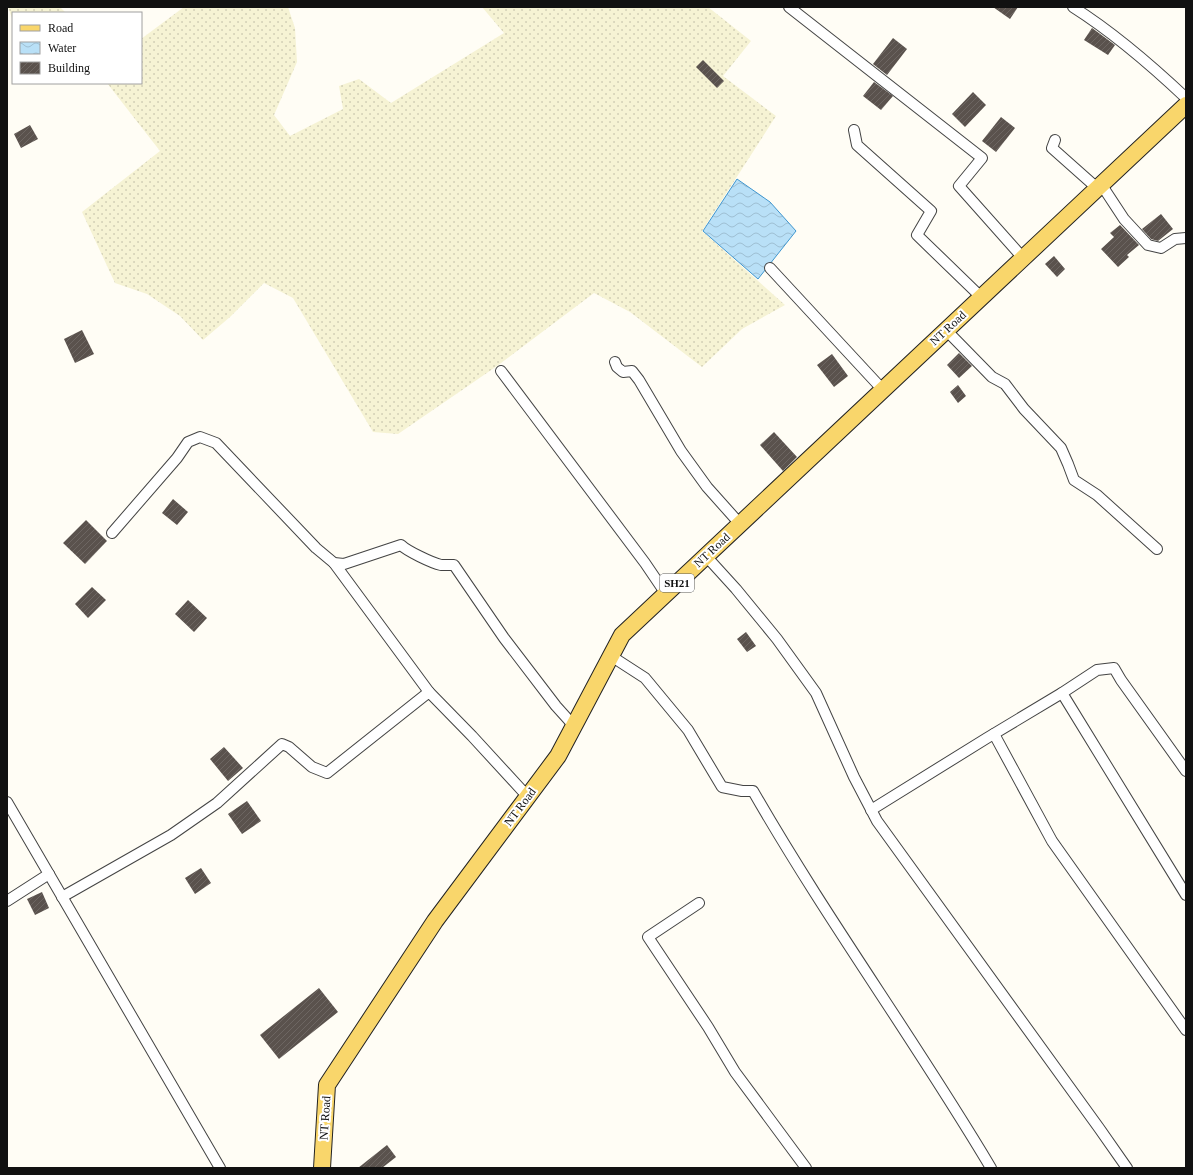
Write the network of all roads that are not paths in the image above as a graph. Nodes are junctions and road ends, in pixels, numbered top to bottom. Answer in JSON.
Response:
{"nodes":[{"id":1,"x":788,"y":7,"type":"edge"},
{"id":2,"x":1076,"y":8,"type":"edge"},
{"id":3,"x":1186,"y":98,"type":"edge"},
{"id":4,"x":1186,"y":105,"type":"edge"},
{"id":5,"x":854,"y":130,"type":"dead end"},
{"id":6,"x":1055,"y":140,"type":"dead end"},
{"id":7,"x":1099,"y":186,"type":"junction"},
{"id":8,"x":1186,"y":238,"type":"edge"},
{"id":9,"x":1023,"y":258,"type":"junction"},
{"id":10,"x":770,"y":268,"type":"dead end"},
{"id":11,"x":981,"y":297,"type":"junction"},
{"id":12,"x":946,"y":330,"type":"junction"},
{"id":13,"x":615,"y":362,"type":"dead end"},
{"id":14,"x":501,"y":371,"type":"dead end"},
{"id":15,"x":883,"y":390,"type":"junction"},
{"id":16,"x":740,"y":524,"type":"junction"},
{"id":17,"x":112,"y":533,"type":"dead end"},
{"id":18,"x":1157,"y":549,"type":"dead end"},
{"id":19,"x":706,"y":556,"type":"junction"},
{"id":20,"x":334,"y":563,"type":"junction"},
{"id":21,"x":666,"y":594,"type":"junction"},
{"id":22,"x":611,"y":656,"type":"junction"},
{"id":23,"x":429,"y":692,"type":"junction"},
{"id":24,"x":1062,"y":693,"type":"junction"},
{"id":25,"x":574,"y":726,"type":"junction"},
{"id":26,"x":994,"y":734,"type":"junction"},
{"id":27,"x":1186,"y":771,"type":"edge"},
{"id":28,"x":528,"y":797,"type":"junction"},
{"id":29,"x":7,"y":802,"type":"edge"},
{"id":30,"x":871,"y":810,"type":"junction"},
{"id":31,"x":49,"y":874,"type":"junction"},
{"id":32,"x":1186,"y":895,"type":"edge"},
{"id":33,"x":62,"y":898,"type":"junction"},
{"id":34,"x":7,"y":901,"type":"edge"},
{"id":35,"x":699,"y":902,"type":"dead end"},
{"id":36,"x":1186,"y":1030,"type":"edge"},
{"id":37,"x":220,"y":1168,"type":"edge"},
{"id":38,"x":322,"y":1168,"type":"edge"},
{"id":39,"x":806,"y":1168,"type":"edge"},
{"id":40,"x":991,"y":1168,"type":"edge"},
{"id":41,"x":1127,"y":1168,"type":"edge"}],
"edges":[{"from":1,"to":9,"type":"street"},
{"from":2,"to":3,"type":"street"},
{"from":4,"to":7,"type":"main road","name":"NT Road","number":"SH21"},
{"from":5,"to":11,"type":"street"},
{"from":6,"to":7,"type":"street"},
{"from":7,"to":8,"type":"street"},
{"from":7,"to":9,"type":"main road","name":"NT Road","number":"SH21"},
{"from":9,"to":11,"type":"main road","name":"NT Road","number":"SH21"},
{"from":10,"to":15,"type":"street"},
{"from":11,"to":12,"type":"main road","name":"NT Road","number":"SH21"},
{"from":12,"to":15,"type":"main road","name":"NT Road","number":"SH21"},
{"from":12,"to":18,"type":"street"},
{"from":13,"to":16,"type":"street"},
{"from":14,"to":21,"type":"street"},
{"from":15,"to":16,"type":"main road","name":"NT Road","number":"SH21"},
{"from":16,"to":19,"type":"main road","name":"NT Road","number":"SH21"},
{"from":17,"to":20,"type":"street"},
{"from":19,"to":21,"type":"main road","name":"NT Road","number":"SH21"},
{"from":19,"to":30,"type":"street"},
{"from":20,"to":23,"type":"street"},
{"from":20,"to":25,"type":"street"},
{"from":21,"to":22,"type":"main road","name":"NT Road","number":"SH21"},
{"from":22,"to":25,"type":"main road","name":"NT Road","number":"SH21"},
{"from":22,"to":40,"type":"street"},
{"from":23,"to":28,"type":"street"},
{"from":23,"to":33,"type":"street"},
{"from":24,"to":26,"type":"street"},
{"from":24,"to":27,"type":"street"},
{"from":24,"to":32,"type":"street"},
{"from":25,"to":28,"type":"main road","name":"NT Road","number":"SH21"},
{"from":26,"to":30,"type":"street"},
{"from":26,"to":36,"type":"street"},
{"from":28,"to":38,"type":"main road","name":"NT Road","number":"SH21"},
{"from":29,"to":31,"type":"street"},
{"from":30,"to":41,"type":"street"},
{"from":31,"to":33,"type":"street"},
{"from":31,"to":34,"type":"street"},
{"from":33,"to":37,"type":"street"},
{"from":35,"to":39,"type":"street"}]}
